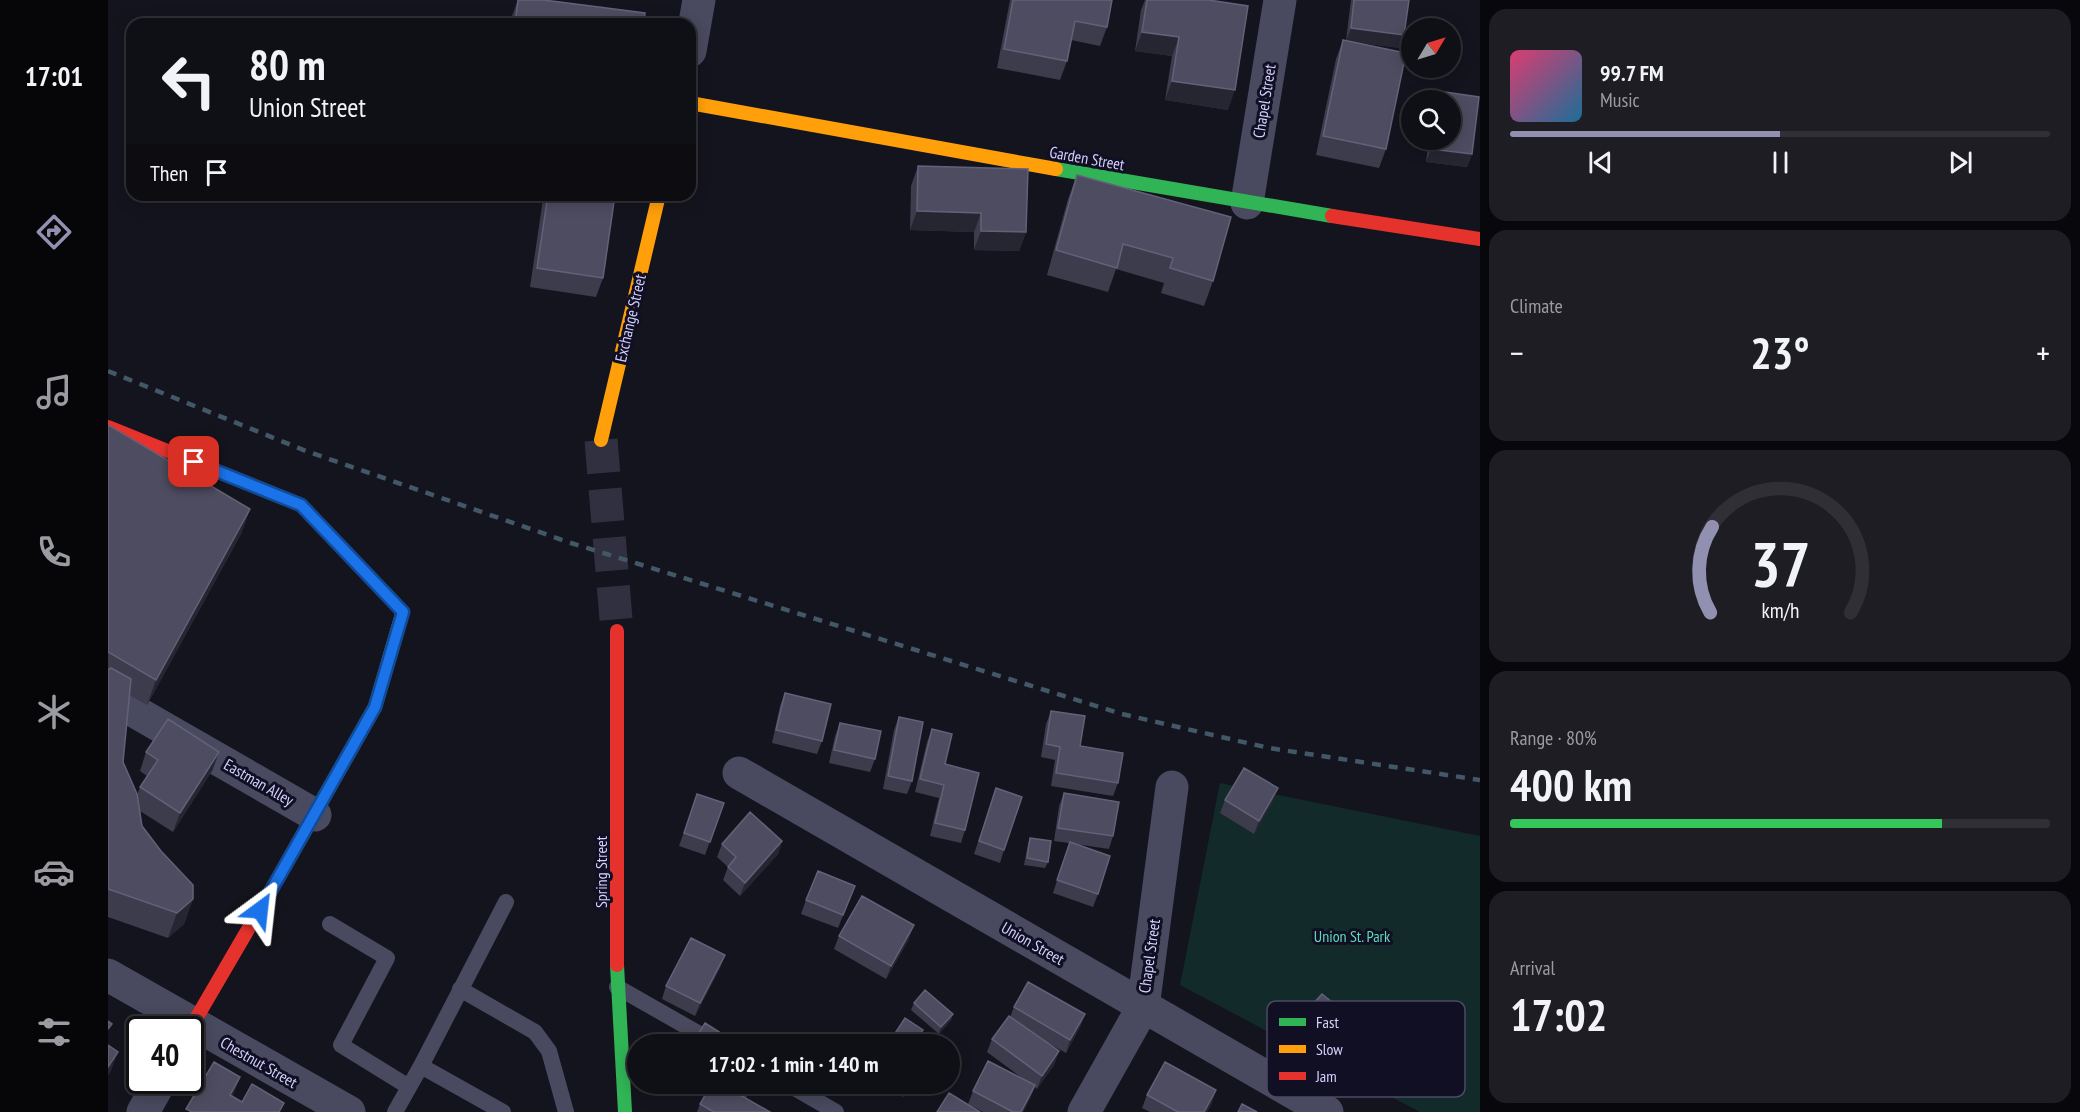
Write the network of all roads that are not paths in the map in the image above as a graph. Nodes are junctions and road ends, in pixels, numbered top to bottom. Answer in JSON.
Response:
{"nodes":[{"id":1,"x":699,"y":0,"type":"edge"},
{"id":2,"x":1280,"y":0,"type":"edge"},
{"id":3,"x":696,"y":18,"type":"edge"},
{"id":4,"x":696,"y":104,"type":"edge"},
{"id":5,"x":658,"y":201,"type":"edge"},
{"id":6,"x":1247,"y":203,"type":"junction"},
{"id":7,"x":1480,"y":239,"type":"edge"},
{"id":8,"x":108,"y":427,"type":"edge"},
{"id":9,"x":601,"y":440,"type":"tunnel mouth"},
{"id":10,"x":617,"y":631,"type":"tunnel mouth"},
{"id":11,"x":108,"y":696,"type":"edge"},
{"id":12,"x":739,"y":773,"type":"dead end"},
{"id":13,"x":1172,"y":786,"type":"dead end"},
{"id":14,"x":315,"y":814,"type":"junction"},
{"id":15,"x":506,"y":902,"type":"dead end"},
{"id":16,"x":330,"y":924,"type":"dead end"},
{"id":17,"x":108,"y":975,"type":"edge"},
{"id":18,"x":617,"y":987,"type":"junction"},
{"id":19,"x":460,"y":989,"type":"junction"},
{"id":20,"x":1143,"y":1007,"type":"junction"},
{"id":21,"x":175,"y":1016,"type":"edge"},
{"id":22,"x":197,"y":1016,"type":"edge"},
{"id":23,"x":204,"y":1033,"type":"edge"},
{"id":24,"x":699,"y":1034,"type":"edge"},
{"id":25,"x":420,"y":1066,"type":"junction"},
{"id":26,"x":1267,"y":1078,"type":"edge"},
{"id":27,"x":409,"y":1087,"type":"junction"},
{"id":28,"x":153,"y":1094,"type":"edge"},
{"id":29,"x":805,"y":1094,"type":"edge"},
{"id":30,"x":1301,"y":1097,"type":"edge"},
{"id":31,"x":143,"y":1112,"type":"edge"},
{"id":32,"x":349,"y":1112,"type":"edge"},
{"id":33,"x":395,"y":1112,"type":"edge"},
{"id":34,"x":503,"y":1112,"type":"edge"},
{"id":35,"x":566,"y":1112,"type":"edge"},
{"id":36,"x":626,"y":1112,"type":"edge"},
{"id":37,"x":836,"y":1112,"type":"edge"},
{"id":38,"x":1084,"y":1112,"type":"edge"},
{"id":39,"x":1327,"y":1112,"type":"edge"}],
"edges":[{"from":1,"to":3,"type":"street"},
{"from":2,"to":6,"type":"street","name":"Chapel Street"},
{"from":4,"to":6,"type":"street","name":"Garden Street"},
{"from":5,"to":9,"type":"street","name":"Exchange Street"},
{"from":6,"to":7,"type":"street","name":"Garden Street"},
{"from":8,"to":14,"type":"street"},
{"from":10,"to":18,"type":"street","name":"Spring Street"},
{"from":11,"to":14,"type":"street","name":"Eastman Alley"},
{"from":12,"to":20,"type":"street","name":"Union Street"},
{"from":13,"to":20,"type":"street","name":"Chapel Street"},
{"from":14,"to":22,"type":"street"},
{"from":15,"to":19,"type":"lane"},
{"from":16,"to":27,"type":"lane"},
{"from":17,"to":21,"type":"street","name":"Chestnut Street"},
{"from":18,"to":24,"type":"lane"},
{"from":18,"to":36,"type":"street","name":"Spring Street"},
{"from":19,"to":25,"type":"lane"},
{"from":19,"to":35,"type":"lane"},
{"from":20,"to":26,"type":"street","name":"Union Street"},
{"from":20,"to":38,"type":"street","name":"Chapel Street"},
{"from":23,"to":32,"type":"street","name":"Chestnut Street"},
{"from":25,"to":27,"type":"lane"},
{"from":25,"to":34,"type":"lane"},
{"from":27,"to":33,"type":"lane"},
{"from":28,"to":31,"type":"street"},
{"from":29,"to":37,"type":"lane"},
{"from":30,"to":39,"type":"street","name":"Union Street"}]}
